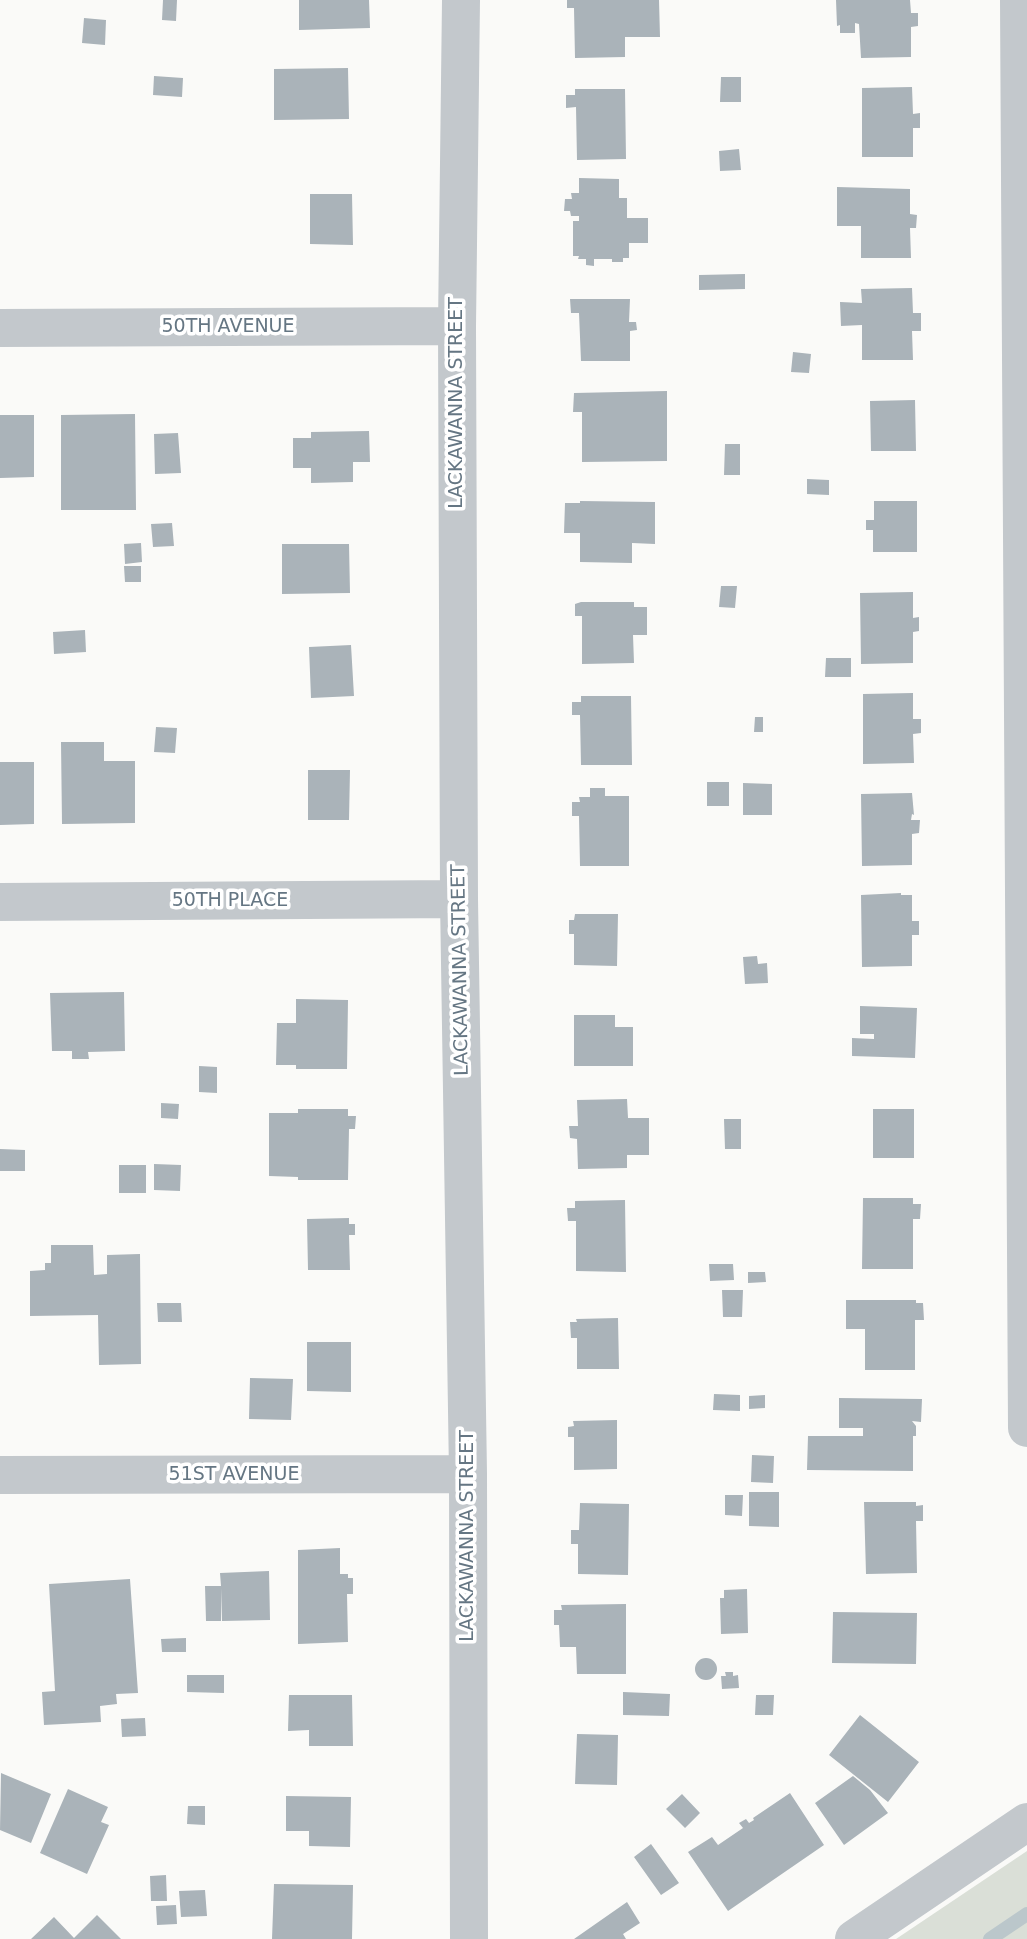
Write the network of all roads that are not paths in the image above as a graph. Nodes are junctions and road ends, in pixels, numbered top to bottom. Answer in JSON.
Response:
{"nodes":[{"id":1,"x":461,"y":0,"type":"edge"},
{"id":2,"x":1019,"y":0,"type":"edge"},
{"id":3,"x":457,"y":326,"type":"junction"},
{"id":4,"x":0,"y":328,"type":"edge"},
{"id":5,"x":459,"y":900,"type":"junction"},
{"id":6,"x":0,"y":902,"type":"edge"},
{"id":7,"x":1027,"y":1428,"type":"edge"},
{"id":8,"x":468,"y":1474,"type":"junction"},
{"id":9,"x":0,"y":1475,"type":"edge"},
{"id":10,"x":1027,"y":1822,"type":"edge"},
{"id":11,"x":469,"y":1939,"type":"edge"},
{"id":12,"x":854,"y":1939,"type":"edge"}],
"edges":[{"from":1,"to":3,"type":"street","name":"LACKAWANNA STREET"},
{"from":2,"to":7,"type":"street"},
{"from":3,"to":4,"type":"street","name":"50TH AVENUE"},
{"from":3,"to":5,"type":"street","name":"LACKAWANNA STREET"},
{"from":5,"to":6,"type":"street","name":"50TH PLACE"},
{"from":5,"to":8,"type":"street","name":"LACKAWANNA STREET"},
{"from":8,"to":9,"type":"street","name":"51ST AVENUE"},
{"from":8,"to":11,"type":"street","name":"LACKAWANNA STREET"},
{"from":10,"to":12,"type":"street"}]}
